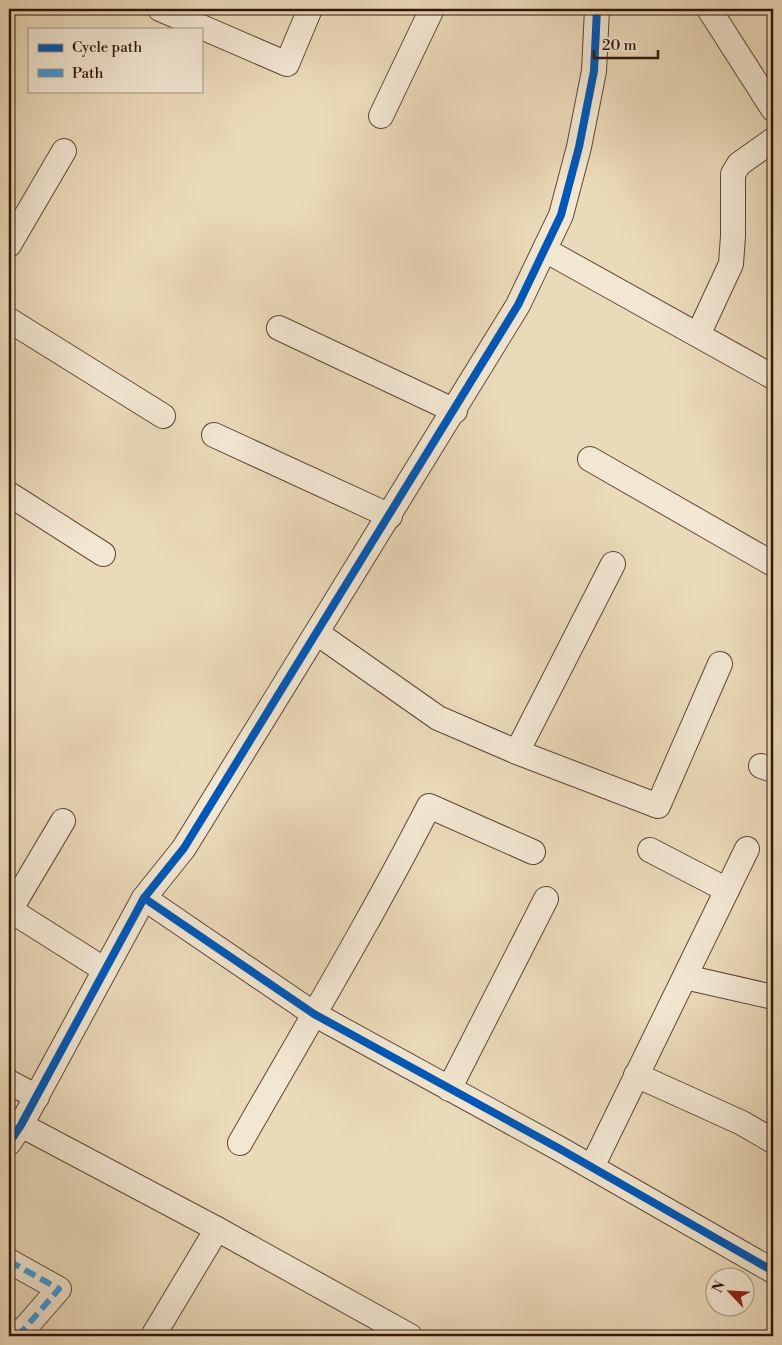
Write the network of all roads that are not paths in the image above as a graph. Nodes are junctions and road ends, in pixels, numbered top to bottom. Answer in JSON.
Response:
{"nodes":[{"id":1,"x":160,"y":9,"type":"edge"},
{"id":2,"x":310,"y":9,"type":"edge"},
{"id":3,"x":432,"y":9,"type":"edge"},
{"id":4,"x":597,"y":9,"type":"edge"},
{"id":5,"x":709,"y":9,"type":"edge"},
{"id":6,"x":773,"y":109,"type":"edge"},
{"id":7,"x":381,"y":116,"type":"dead end"},
{"id":8,"x":773,"y":140,"type":"edge"},
{"id":9,"x":64,"y":151,"type":"dead end"},
{"id":10,"x":9,"y":246,"type":"edge"},
{"id":11,"x":545,"y":250,"type":"junction"},
{"id":12,"x":9,"y":320,"type":"edge"},
{"id":13,"x":279,"y":328,"type":"dead end"},
{"id":14,"x":698,"y":335,"type":"junction"},
{"id":15,"x":773,"y":377,"type":"edge"},
{"id":16,"x":455,"y":411,"type":"junction"},
{"id":17,"x":163,"y":416,"type":"dead end"},
{"id":18,"x":214,"y":435,"type":"dead end"},
{"id":19,"x":590,"y":459,"type":"dead end"},
{"id":20,"x":9,"y":494,"type":"edge"},
{"id":21,"x":390,"y":516,"type":"junction"},
{"id":22,"x":103,"y":554,"type":"dead end"},
{"id":23,"x":613,"y":564,"type":"dead end"},
{"id":24,"x":773,"y":564,"type":"edge"},
{"id":25,"x":317,"y":633,"type":"junction"},
{"id":26,"x":720,"y":664,"type":"dead end"},
{"id":27,"x":518,"y":752,"type":"junction"},
{"id":28,"x":62,"y":821,"type":"dead end"},
{"id":29,"x":748,"y":849,"type":"dead end"},
{"id":30,"x":650,"y":850,"type":"dead end"},
{"id":31,"x":533,"y":852,"type":"dead end"},
{"id":32,"x":727,"y":890,"type":"junction"},
{"id":33,"x":144,"y":898,"type":"junction"},
{"id":34,"x":546,"y":899,"type":"dead end"},
{"id":35,"x":10,"y":911,"type":"edge"},
{"id":36,"x":105,"y":970,"type":"junction"},
{"id":37,"x":685,"y":976,"type":"junction"},
{"id":38,"x":773,"y":996,"type":"edge"},
{"id":39,"x":314,"y":1014,"type":"junction"},
{"id":40,"x":636,"y":1075,"type":"junction"},
{"id":41,"x":9,"y":1082,"type":"edge"},
{"id":42,"x":450,"y":1089,"type":"junction"},
{"id":43,"x":37,"y":1097,"type":"junction"},
{"id":44,"x":15,"y":1134,"type":"edge"},
{"id":45,"x":773,"y":1141,"type":"edge"},
{"id":46,"x":240,"y":1143,"type":"dead end"},
{"id":47,"x":592,"y":1168,"type":"junction"},
{"id":48,"x":217,"y":1229,"type":"junction"},
{"id":49,"x":9,"y":1261,"type":"edge"},
{"id":50,"x":773,"y":1271,"type":"edge"},
{"id":51,"x":18,"y":1336,"type":"edge"},
{"id":52,"x":153,"y":1336,"type":"edge"},
{"id":53,"x":410,"y":1336,"type":"edge"}],
"edges":[{"from":1,"to":2,"type":"street"},
{"from":3,"to":7,"type":"street"},
{"from":4,"to":11,"type":"street"},
{"from":5,"to":6,"type":"street"},
{"from":8,"to":14,"type":"street"},
{"from":9,"to":10,"type":"street"},
{"from":11,"to":14,"type":"street"},
{"from":11,"to":16,"type":"street"},
{"from":12,"to":17,"type":"street"},
{"from":13,"to":16,"type":"street"},
{"from":14,"to":15,"type":"street"},
{"from":16,"to":21,"type":"street"},
{"from":18,"to":21,"type":"street"},
{"from":19,"to":24,"type":"street"},
{"from":20,"to":22,"type":"street"},
{"from":21,"to":25,"type":"street"},
{"from":23,"to":27,"type":"street"},
{"from":25,"to":27,"type":"street"},
{"from":25,"to":33,"type":"street"},
{"from":26,"to":27,"type":"street"},
{"from":28,"to":35,"type":"street"},
{"from":29,"to":32,"type":"street"},
{"from":30,"to":32,"type":"street"},
{"from":31,"to":39,"type":"street"},
{"from":32,"to":37,"type":"street"},
{"from":33,"to":36,"type":"street"},
{"from":33,"to":39,"type":"street"},
{"from":34,"to":42,"type":"street"},
{"from":35,"to":36,"type":"street"},
{"from":36,"to":43,"type":"street"},
{"from":37,"to":38,"type":"street"},
{"from":37,"to":40,"type":"street"},
{"from":39,"to":42,"type":"street"},
{"from":39,"to":46,"type":"street"},
{"from":40,"to":45,"type":"street"},
{"from":40,"to":47,"type":"street"},
{"from":41,"to":43,"type":"street"},
{"from":42,"to":47,"type":"street"},
{"from":43,"to":44,"type":"street"},
{"from":44,"to":48,"type":"street"},
{"from":47,"to":50,"type":"street"},
{"from":48,"to":52,"type":"street"},
{"from":48,"to":53,"type":"street"},
{"from":49,"to":51,"type":"street"}]}
